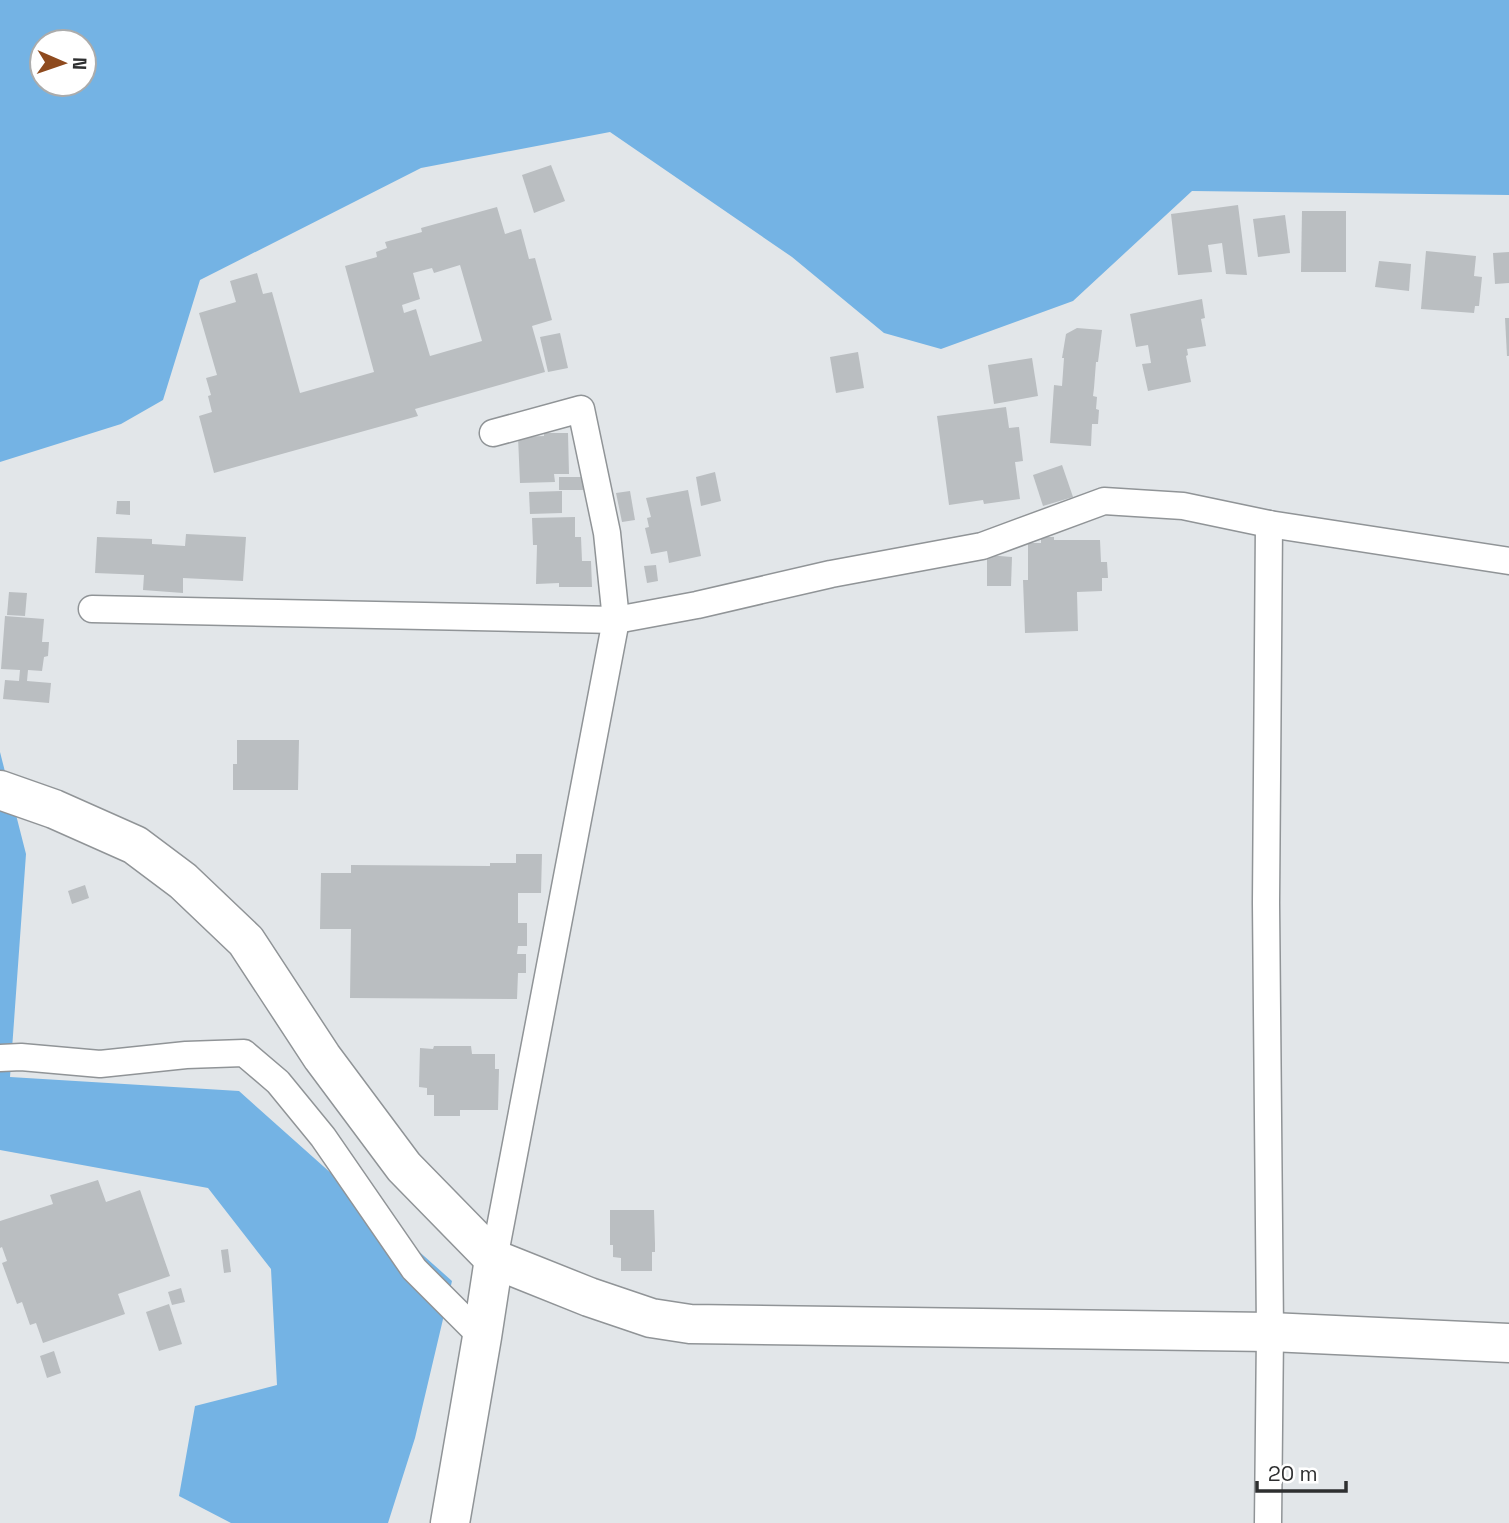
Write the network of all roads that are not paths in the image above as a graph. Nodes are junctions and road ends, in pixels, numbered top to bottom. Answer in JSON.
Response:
{"nodes":[{"id":1,"x":493,"y":433,"type":"dead end"},
{"id":2,"x":1269,"y":524,"type":"junction"},
{"id":3,"x":1509,"y":561,"type":"edge"},
{"id":4,"x":92,"y":609,"type":"dead end"},
{"id":5,"x":616,"y":620,"type":"junction"},
{"id":6,"x":0,"y":790,"type":"edge"},
{"id":7,"x":0,"y":1058,"type":"edge"},
{"id":8,"x":494,"y":1259,"type":"junction"},
{"id":9,"x":1270,"y":1332,"type":"junction"},
{"id":10,"x":482,"y":1337,"type":"junction"},
{"id":11,"x":1509,"y":1343,"type":"edge"},
{"id":12,"x":450,"y":1523,"type":"edge"},
{"id":13,"x":1268,"y":1523,"type":"edge"}],
"edges":[{"from":1,"to":5,"type":"street"},
{"from":2,"to":3,"type":"street"},
{"from":2,"to":5,"type":"street"},
{"from":2,"to":9,"type":"street"},
{"from":4,"to":5,"type":"street"},
{"from":5,"to":8,"type":"street"},
{"from":6,"to":8,"type":"street"},
{"from":7,"to":10,"type":"street"},
{"from":8,"to":9,"type":"street"},
{"from":8,"to":10,"type":"street"},
{"from":9,"to":11,"type":"street"},
{"from":9,"to":13,"type":"street"},
{"from":10,"to":12,"type":"street"}]}
